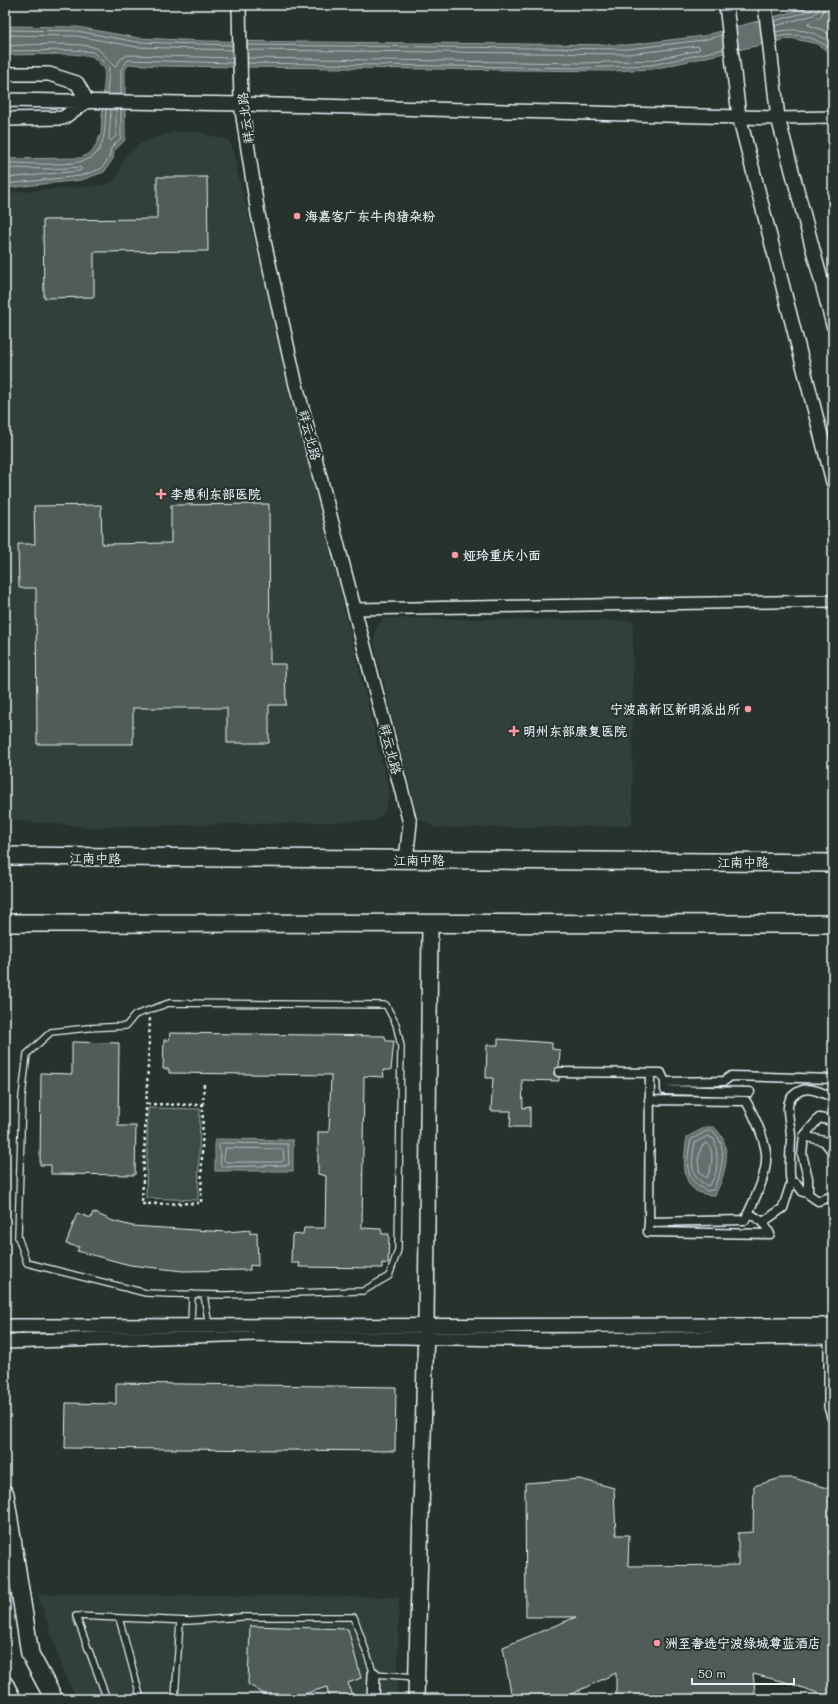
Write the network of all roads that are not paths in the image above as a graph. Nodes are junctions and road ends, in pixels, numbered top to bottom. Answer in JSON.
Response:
{"nodes":[{"id":1,"x":240,"y":5,"type":"edge"},
{"id":2,"x":726,"y":5,"type":"edge"},
{"id":3,"x":765,"y":5,"type":"edge"},
{"id":4,"x":5,"y":74,"type":"edge"},
{"id":5,"x":5,"y":100,"type":"edge"},
{"id":6,"x":87,"y":101,"type":"junction"},
{"id":7,"x":241,"y":104,"type":"junction"},
{"id":8,"x":739,"y":116,"type":"junction"},
{"id":9,"x":833,"y":117,"type":"edge"},
{"id":10,"x":778,"y":118,"type":"junction"},
{"id":11,"x":5,"y":119,"type":"edge"},
{"id":12,"x":833,"y":325,"type":"edge"},
{"id":13,"x":833,"y":482,"type":"edge"},
{"id":14,"x":833,"y":601,"type":"edge"},
{"id":15,"x":355,"y":609,"type":"junction"},
{"id":16,"x":5,"y":856,"type":"edge"},
{"id":17,"x":406,"y":860,"type":"junction"},
{"id":18,"x":833,"y":863,"type":"edge"},
{"id":19,"x":5,"y":923,"type":"edge"},
{"id":20,"x":430,"y":923,"type":"junction"},
{"id":21,"x":833,"y":924,"type":"edge"},
{"id":22,"x":559,"y":1072,"type":"dead end"},
{"id":23,"x":650,"y":1074,"type":"junction"},
{"id":24,"x":833,"y":1079,"type":"edge"},
{"id":25,"x":665,"y":1082,"type":"junction"},
{"id":26,"x":750,"y":1092,"type":"dead end"},
{"id":27,"x":833,"y":1098,"type":"edge"},
{"id":28,"x":649,"y":1100,"type":"junction"},
{"id":29,"x":833,"y":1121,"type":"edge"},
{"id":30,"x":804,"y":1136,"type":"junction"},
{"id":31,"x":831,"y":1150,"type":"dead end"},
{"id":32,"x":791,"y":1183,"type":"junction"},
{"id":33,"x":808,"y":1192,"type":"junction"},
{"id":34,"x":833,"y":1196,"type":"edge"},
{"id":35,"x":748,"y":1213,"type":"junction"},
{"id":36,"x":649,"y":1222,"type":"junction"},
{"id":37,"x":763,"y":1222,"type":"junction"},
{"id":38,"x":192,"y":1294,"type":"junction"},
{"id":39,"x":204,"y":1295,"type":"junction"},
{"id":40,"x":5,"y":1326,"type":"edge"},
{"id":41,"x":191,"y":1331,"type":"junction"},
{"id":42,"x":209,"y":1331,"type":"junction"},
{"id":43,"x":831,"y":1331,"type":"edge"},
{"id":44,"x":426,"y":1332,"type":"junction"},
{"id":45,"x":5,"y":1342,"type":"edge"},
{"id":46,"x":833,"y":1417,"type":"edge"},
{"id":47,"x":5,"y":1494,"type":"edge"},
{"id":48,"x":119,"y":1618,"type":"junction"},
{"id":49,"x":180,"y":1621,"type":"junction"},
{"id":50,"x":374,"y":1674,"type":"junction"},
{"id":51,"x":416,"y":1677,"type":"junction"},
{"id":52,"x":5,"y":1685,"type":"edge"},
{"id":53,"x":12,"y":1699,"type":"edge"},
{"id":54,"x":54,"y":1699,"type":"edge"},
{"id":55,"x":107,"y":1699,"type":"edge"},
{"id":56,"x":141,"y":1699,"type":"edge"},
{"id":57,"x":175,"y":1699,"type":"edge"},
{"id":58,"x":373,"y":1699,"type":"edge"},
{"id":59,"x":416,"y":1699,"type":"edge"}],
"edges":[{"from":1,"to":7,"type":"street","name":"祥云北路"},
{"from":2,"to":8,"type":"street"},
{"from":3,"to":10,"type":"street"},
{"from":4,"to":6,"type":"street"},
{"from":5,"to":6,"type":"street"},
{"from":6,"to":7,"type":"street"},
{"from":6,"to":11,"type":"street"},
{"from":7,"to":8,"type":"street"},
{"from":7,"to":15,"type":"street","name":"祥云北路"},
{"from":8,"to":10,"type":"street"},
{"from":8,"to":13,"type":"street"},
{"from":9,"to":10,"type":"street"},
{"from":10,"to":12,"type":"street"},
{"from":14,"to":15,"type":"street"},
{"from":15,"to":17,"type":"street","name":"祥云北路"},
{"from":16,"to":17,"type":"main road","name":"江南中路"},
{"from":17,"to":18,"type":"main road","name":"江南中路"},
{"from":19,"to":20,"type":"main road"},
{"from":20,"to":21,"type":"main road"},
{"from":20,"to":44,"type":"main road"},
{"from":22,"to":23,"type":"street"},
{"from":23,"to":25,"type":"street"},
{"from":23,"to":28,"type":"street"},
{"from":24,"to":25,"type":"street"},
{"from":25,"to":26,"type":"street"},
{"from":27,"to":32,"type":"street"},
{"from":28,"to":35,"type":"street"},
{"from":28,"to":36,"type":"street"},
{"from":29,"to":30,"type":"street"},
{"from":30,"to":31,"type":"street"},
{"from":30,"to":33,"type":"street"},
{"from":32,"to":33,"type":"street"},
{"from":32,"to":37,"type":"street"},
{"from":33,"to":34,"type":"street"},
{"from":35,"to":36,"type":"street"},
{"from":35,"to":37,"type":"street"},
{"from":36,"to":37,"type":"street"},
{"from":38,"to":39,"type":"lane"},
{"from":38,"to":39,"type":"lane"},
{"from":38,"to":41,"type":"lane"},
{"from":39,"to":42,"type":"lane"},
{"from":40,"to":41,"type":"street"},
{"from":41,"to":42,"type":"street"},
{"from":41,"to":45,"type":"street"},
{"from":42,"to":44,"type":"street"},
{"from":43,"to":44,"type":"street"},
{"from":43,"to":46,"type":"street"},
{"from":44,"to":51,"type":"main road"},
{"from":47,"to":54,"type":"main road"},
{"from":48,"to":49,"type":"lane"},
{"from":48,"to":55,"type":"lane"},
{"from":48,"to":56,"type":"lane"},
{"from":49,"to":50,"type":"lane"},
{"from":49,"to":57,"type":"lane"},
{"from":50,"to":51,"type":"lane"},
{"from":50,"to":58,"type":"street"},
{"from":51,"to":59,"type":"main road"},
{"from":52,"to":53,"type":"main road"}]}
